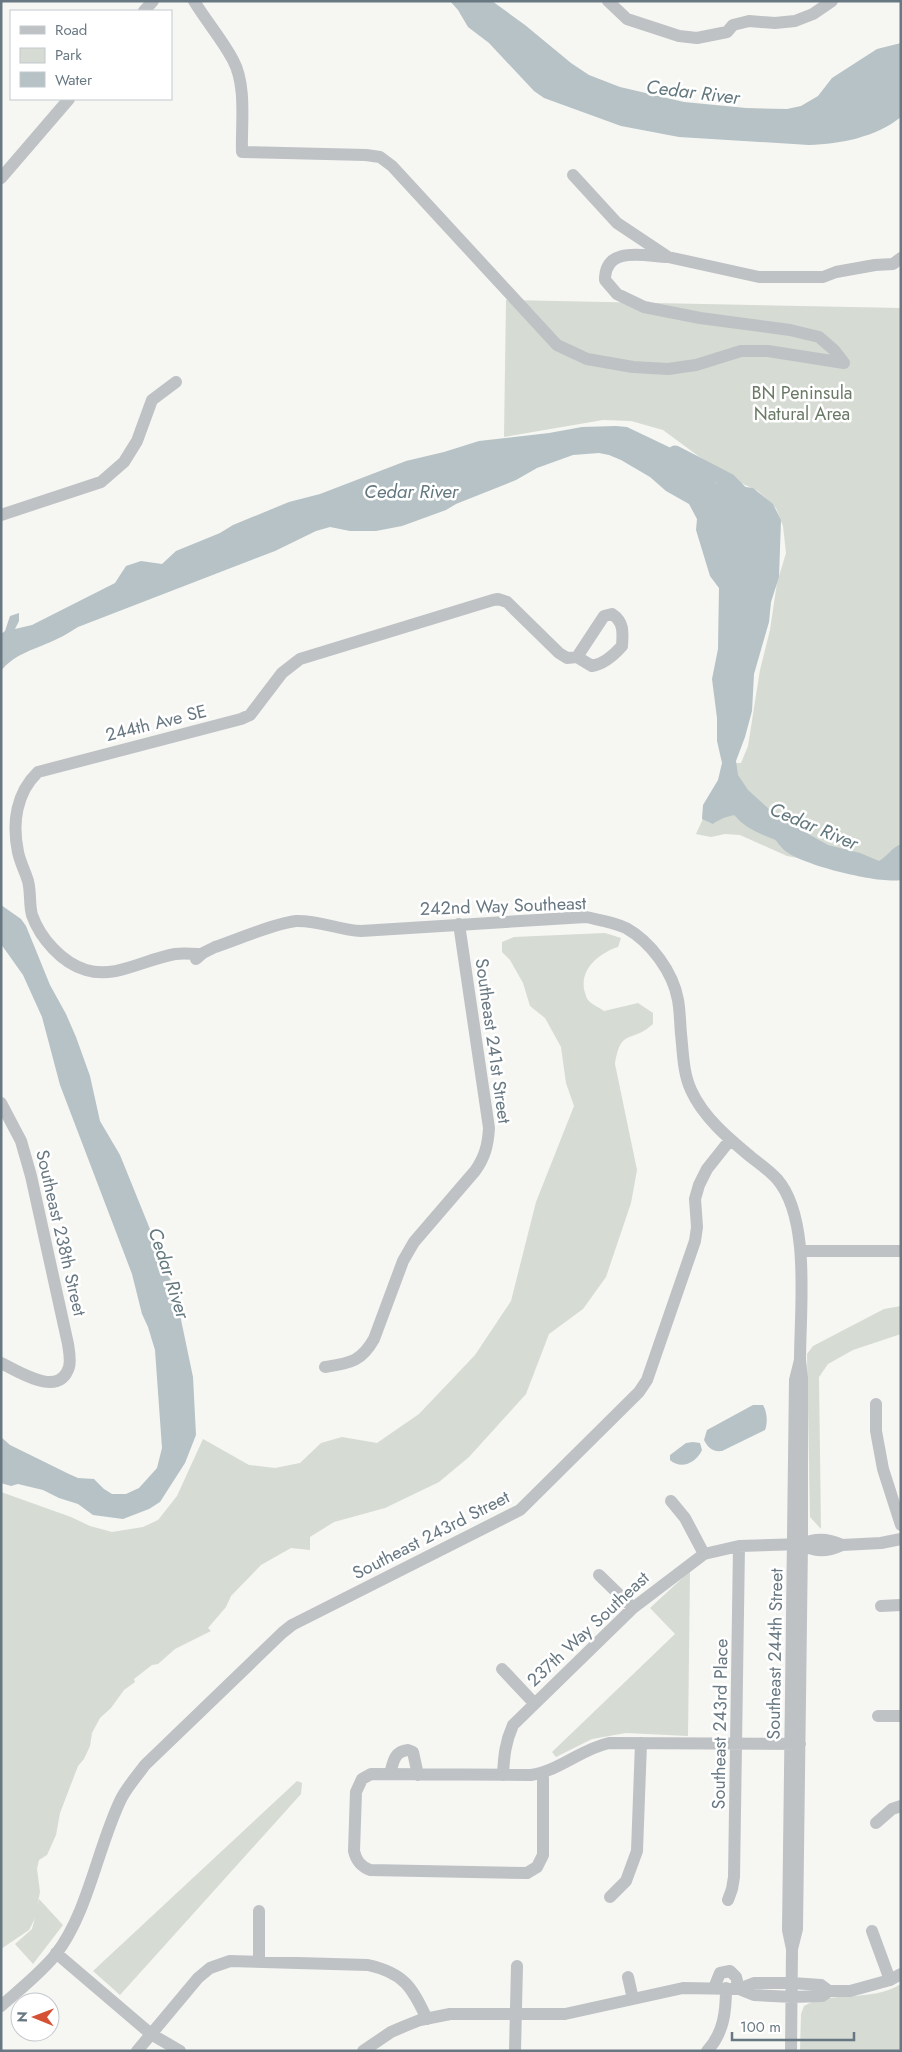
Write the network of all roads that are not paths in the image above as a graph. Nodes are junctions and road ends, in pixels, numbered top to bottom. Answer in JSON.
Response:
{"nodes":[{"id":1,"x":194,"y":1,"type":"edge"},
{"id":2,"x":608,"y":1,"type":"edge"},
{"id":3,"x":832,"y":1,"type":"edge"},
{"id":4,"x":68,"y":100,"type":"edge"},
{"id":5,"x":573,"y":175,"type":"dead end"},
{"id":6,"x":1,"y":178,"type":"edge"},
{"id":7,"x":668,"y":257,"type":"junction"},
{"id":8,"x":901,"y":258,"type":"edge"},
{"id":9,"x":176,"y":382,"type":"dead end"},
{"id":10,"x":1,"y":515,"type":"edge"},
{"id":11,"x":577,"y":657,"type":"dead end"},
{"id":12,"x":459,"y":924,"type":"junction"},
{"id":13,"x":196,"y":958,"type":"joint"},
{"id":14,"x":1,"y":1103,"type":"edge"},
{"id":15,"x":730,"y":1140,"type":"junction"},
{"id":16,"x":783,"y":1187,"type":"joint"},
{"id":17,"x":901,"y":1250,"type":"edge"},
{"id":18,"x":801,"y":1251,"type":"junction"},
{"id":19,"x":1,"y":1363,"type":"edge"},
{"id":20,"x":326,"y":1367,"type":"dead end"},
{"id":21,"x":876,"y":1404,"type":"dead end"},
{"id":22,"x":671,"y":1501,"type":"dead end"},
{"id":23,"x":901,"y":1525,"type":"edge"},
{"id":24,"x":901,"y":1540,"type":"edge"},
{"id":25,"x":798,"y":1545,"type":"junction"},
{"id":26,"x":739,"y":1546,"type":"junction"},
{"id":27,"x":704,"y":1554,"type":"junction"},
{"id":28,"x":599,"y":1575,"type":"dead end"},
{"id":29,"x":901,"y":1605,"type":"edge"},
{"id":30,"x":881,"y":1606,"type":"dead end"},
{"id":31,"x":633,"y":1608,"type":"junction"},
{"id":32,"x":502,"y":1669,"type":"dead end"},
{"id":33,"x":534,"y":1703,"type":"junction"},
{"id":34,"x":878,"y":1716,"type":"dead end"},
{"id":35,"x":901,"y":1716,"type":"edge"},
{"id":36,"x":640,"y":1743,"type":"junction"},
{"id":37,"x":738,"y":1744,"type":"junction"},
{"id":38,"x":796,"y":1744,"type":"junction"},
{"id":39,"x":543,"y":1773,"type":"junction"},
{"id":40,"x":390,"y":1774,"type":"junction"},
{"id":41,"x":418,"y":1774,"type":"junction"},
{"id":42,"x":504,"y":1775,"type":"junction"},
{"id":43,"x":901,"y":1806,"type":"edge"},
{"id":44,"x":876,"y":1823,"type":"dead end"},
{"id":45,"x":610,"y":1897,"type":"dead end"},
{"id":46,"x":728,"y":1900,"type":"dead end"},
{"id":47,"x":259,"y":1911,"type":"dead end"},
{"id":48,"x":872,"y":1931,"type":"dead end"},
{"id":49,"x":56,"y":1954,"type":"junction"},
{"id":50,"x":258,"y":1961,"type":"junction"},
{"id":51,"x":517,"y":1966,"type":"dead end"},
{"id":52,"x":628,"y":1977,"type":"dead end"},
{"id":53,"x":896,"y":1977,"type":"edge"},
{"id":54,"x":792,"y":1983,"type":"junction"},
{"id":55,"x":720,"y":1988,"type":"junction"},
{"id":56,"x":739,"y":1989,"type":"junction"},
{"id":57,"x":829,"y":1991,"type":"junction"},
{"id":58,"x":792,"y":1997,"type":"junction"},
{"id":59,"x":633,"y":1999,"type":"junction"},
{"id":60,"x":1,"y":2006,"type":"edge"},
{"id":61,"x":516,"y":2015,"type":"junction"},
{"id":62,"x":427,"y":2018,"type":"junction"},
{"id":63,"x":151,"y":2034,"type":"junction"},
{"id":64,"x":137,"y":2051,"type":"edge"},
{"id":65,"x":180,"y":2051,"type":"edge"},
{"id":66,"x":363,"y":2051,"type":"edge"},
{"id":67,"x":516,"y":2051,"type":"edge"},
{"id":68,"x":707,"y":2051,"type":"edge"},
{"id":69,"x":791,"y":2051,"type":"edge"}],
"edges":[{"from":1,"to":7,"type":"street"},
{"from":2,"to":3,"type":"street"},
{"from":4,"to":6,"type":"street"},
{"from":5,"to":7,"type":"street"},
{"from":7,"to":8,"type":"street"},
{"from":9,"to":10,"type":"street"},
{"from":11,"to":13,"type":"street","name":"244th Ave SE"},
{"from":12,"to":13,"type":"street","name":"242nd Way Southeast"},
{"from":12,"to":15,"type":"street","name":"242nd Way Southeast"},
{"from":12,"to":20,"type":"street","name":"Southeast 241st Street"},
{"from":14,"to":19,"type":"street","name":"Southeast 238th Street"},
{"from":15,"to":16,"type":"street","name":"242nd Way Southeast"},
{"from":15,"to":49,"type":"street","name":"Southeast 243rd Street"},
{"from":16,"to":18,"type":"street","name":"Southeast 244th Street"},
{"from":17,"to":18,"type":"street"},
{"from":18,"to":25,"type":"street","name":"Southeast 244th Street"},
{"from":21,"to":23,"type":"street"},
{"from":22,"to":27,"type":"street"},
{"from":24,"to":25,"type":"street","name":"237th Way Southeast"},
{"from":25,"to":26,"type":"street","name":"237th Way Southeast"},
{"from":25,"to":38,"type":"street","name":"Southeast 244th Street"},
{"from":26,"to":27,"type":"street","name":"237th Way Southeast"},
{"from":26,"to":37,"type":"street","name":"Southeast 243rd Place"},
{"from":27,"to":31,"type":"street","name":"237th Way Southeast"},
{"from":28,"to":31,"type":"street"},
{"from":29,"to":30,"type":"street"},
{"from":31,"to":33,"type":"street","name":"237th Way Southeast"},
{"from":32,"to":33,"type":"street"},
{"from":33,"to":42,"type":"street","name":"237th Way Southeast"},
{"from":34,"to":35,"type":"street"},
{"from":36,"to":37,"type":"street"},
{"from":36,"to":39,"type":"street"},
{"from":36,"to":45,"type":"street"},
{"from":37,"to":38,"type":"street"},
{"from":37,"to":46,"type":"street","name":"Southeast 243rd Place"},
{"from":38,"to":54,"type":"street","name":"Southeast 244th Street"},
{"from":39,"to":40,"type":"street"},
{"from":39,"to":42,"type":"street"},
{"from":40,"to":41,"type":"street"},
{"from":40,"to":41,"type":"street"},
{"from":41,"to":42,"type":"street"},
{"from":43,"to":44,"type":"street"},
{"from":47,"to":50,"type":"street"},
{"from":48,"to":53,"type":"street"},
{"from":49,"to":60,"type":"street","name":"Southeast 243rd Street"},
{"from":49,"to":63,"type":"street"},
{"from":50,"to":62,"type":"street"},
{"from":50,"to":63,"type":"street"},
{"from":51,"to":61,"type":"street"},
{"from":52,"to":59,"type":"street"},
{"from":53,"to":57,"type":"street"},
{"from":54,"to":56,"type":"street"},
{"from":54,"to":57,"type":"street"},
{"from":54,"to":58,"type":"street","name":"Southeast 244th Street"},
{"from":55,"to":56,"type":"street"},
{"from":55,"to":56,"type":"street"},
{"from":55,"to":59,"type":"street"},
{"from":55,"to":68,"type":"street"},
{"from":56,"to":58,"type":"street"},
{"from":57,"to":58,"type":"street"},
{"from":58,"to":69,"type":"street","name":"Southeast 244th Street"},
{"from":59,"to":61,"type":"street"},
{"from":61,"to":62,"type":"street"},
{"from":61,"to":67,"type":"street"},
{"from":62,"to":66,"type":"street"},
{"from":63,"to":64,"type":"street"},
{"from":63,"to":65,"type":"street"}]}
